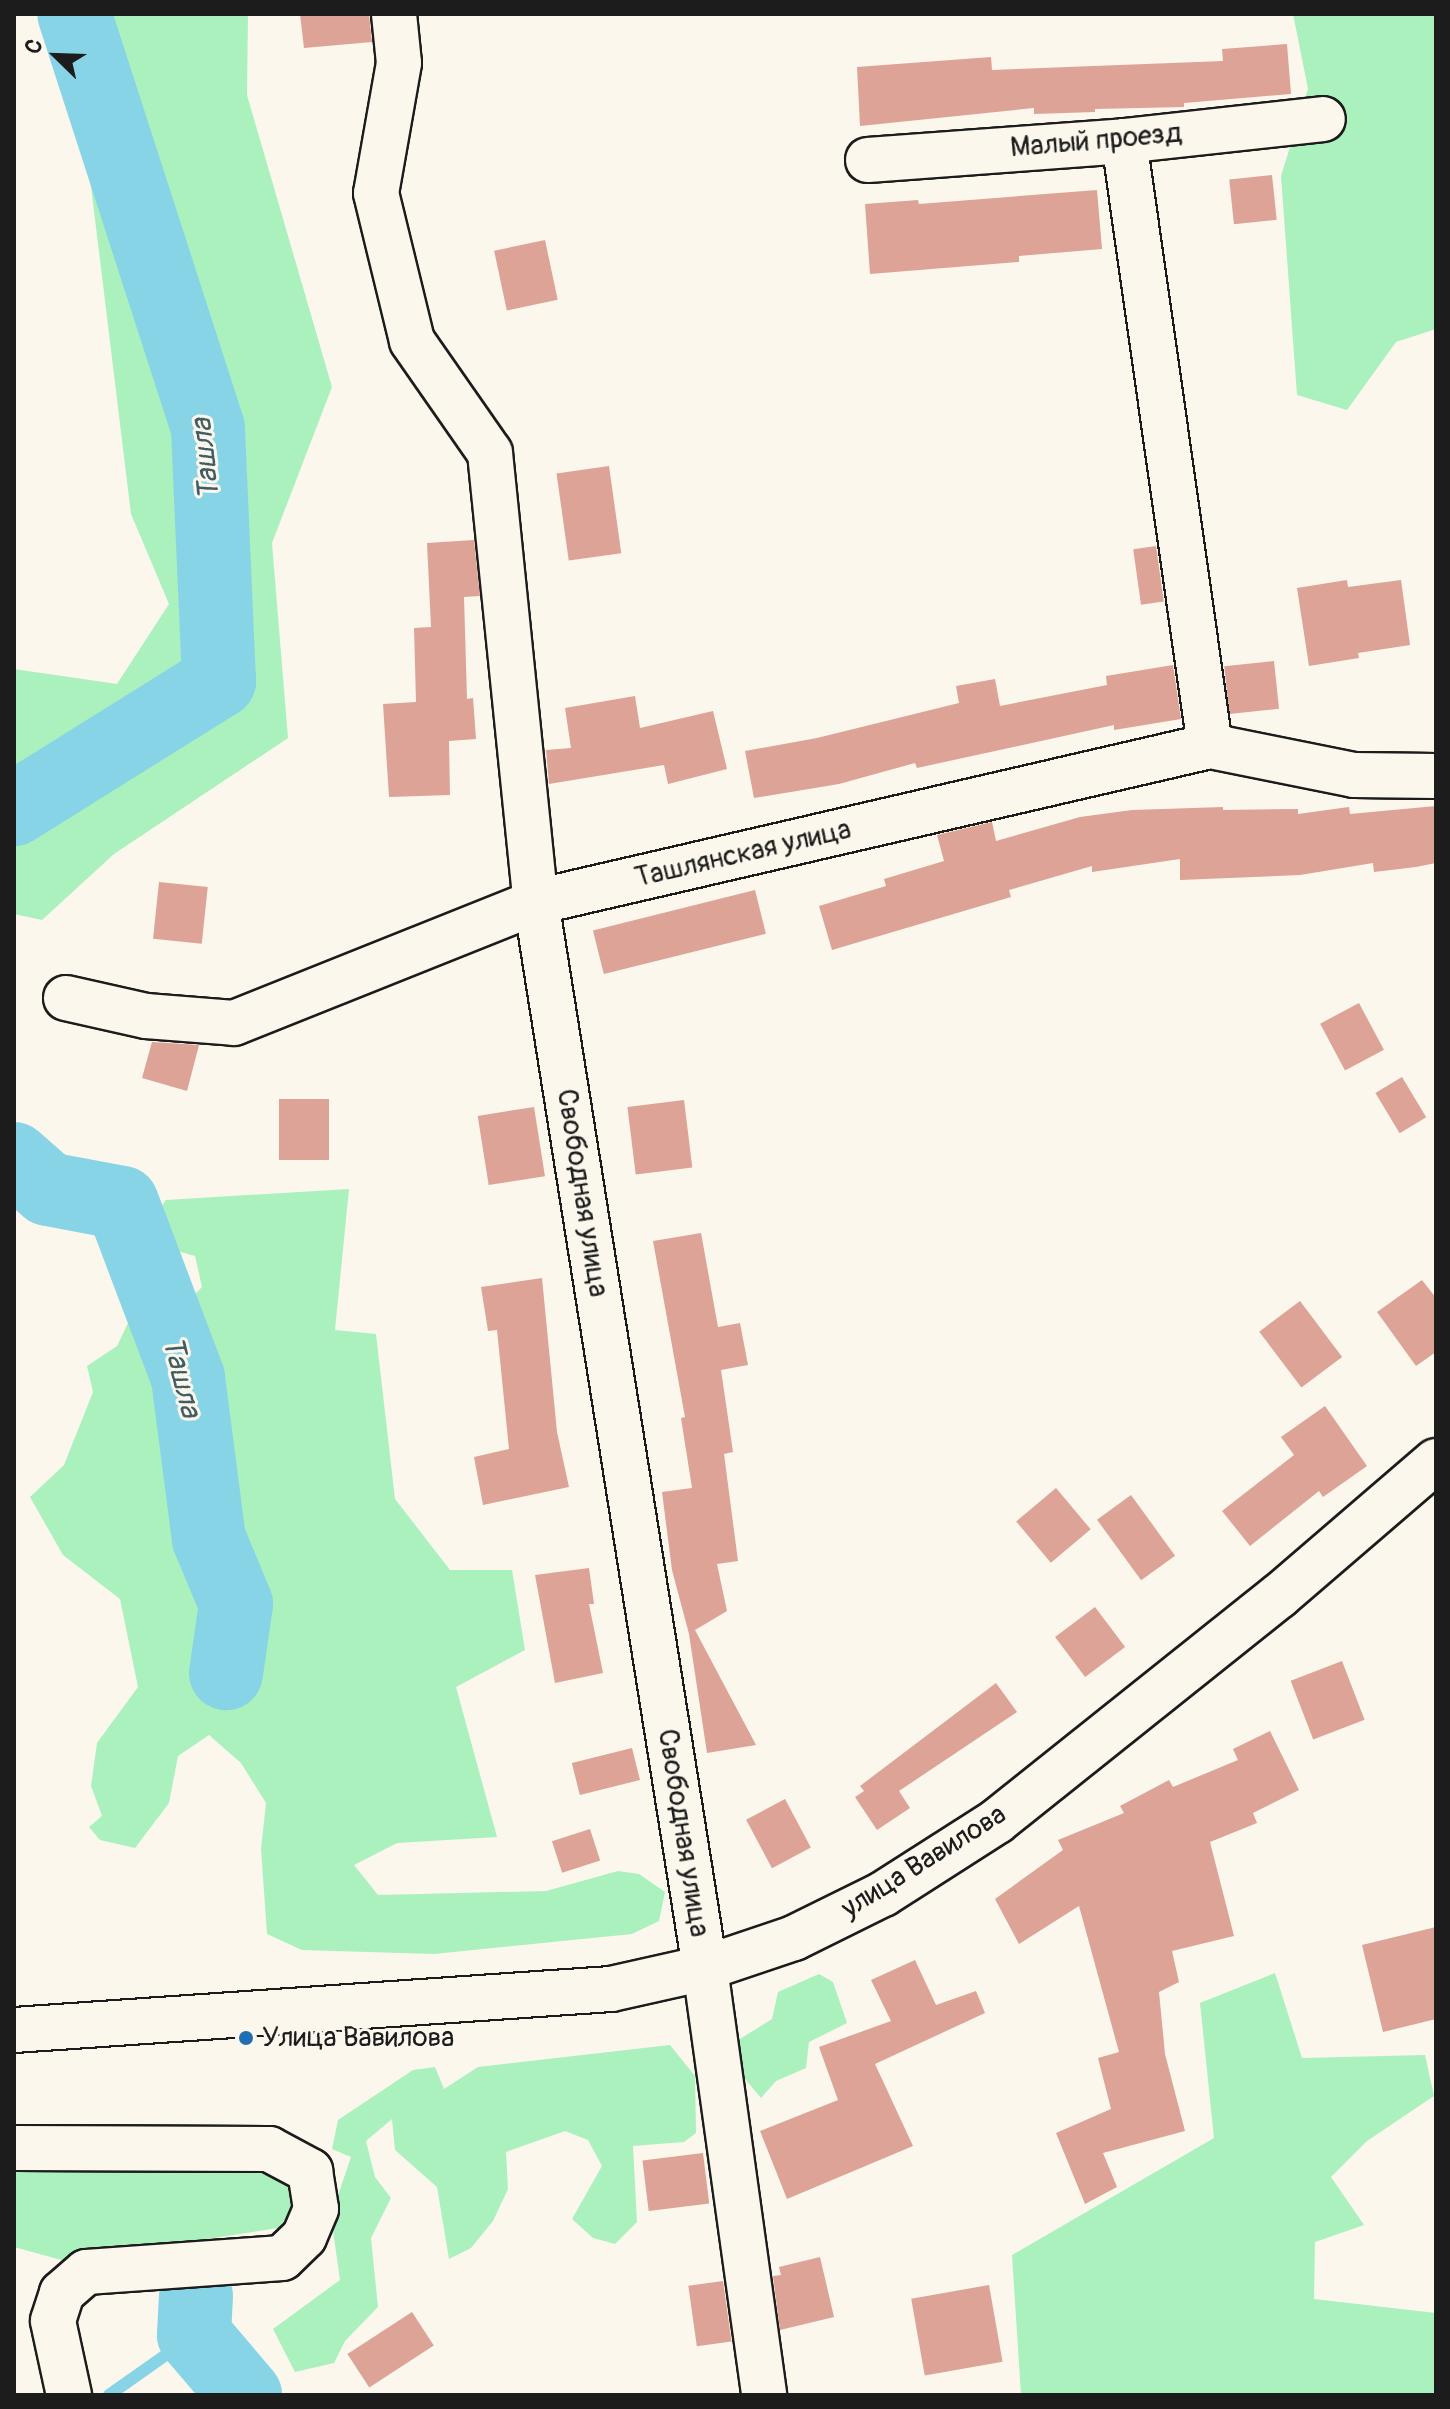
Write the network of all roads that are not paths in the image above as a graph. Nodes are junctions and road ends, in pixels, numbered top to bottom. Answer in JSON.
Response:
{"nodes":[{"id":1,"x":394,"y":14,"type":"edge"},
{"id":2,"x":1323,"y":119,"type":"dead end"},
{"id":3,"x":1124,"y":141,"type":"junction"},
{"id":4,"x":868,"y":160,"type":"dead end"},
{"id":5,"x":1210,"y":746,"type":"junction"},
{"id":6,"x":1436,"y":776,"type":"edge"},
{"id":7,"x":536,"y":902,"type":"junction"},
{"id":8,"x":66,"y":998,"type":"dead end"},
{"id":9,"x":1436,"y":1461,"type":"edge"},
{"id":10,"x":705,"y":1968,"type":"junction"},
{"id":11,"x":14,"y":2030,"type":"edge"},
{"id":12,"x":14,"y":2148,"type":"edge"},
{"id":13,"x":66,"y":2386,"type":"edge"},
{"id":14,"x":764,"y":2395,"type":"edge"}],
"edges":[{"from":1,"to":7,"type":"street","name":"Свободная улица"},
{"from":2,"to":3,"type":"street","name":"Малый проезд"},
{"from":3,"to":4,"type":"street","name":"Малый проезд"},
{"from":3,"to":5,"type":"street"},
{"from":5,"to":6,"type":"street","name":"Ташлянская улица"},
{"from":5,"to":7,"type":"street","name":"Ташлянская улица"},
{"from":7,"to":8,"type":"street","name":"Ташлянская улица"},
{"from":7,"to":10,"type":"street","name":"Свободная улица"},
{"from":9,"to":10,"type":"street","name":"улица Вавилова"},
{"from":10,"to":11,"type":"street","name":"улица Вавилова"},
{"from":10,"to":14,"type":"street","name":"Свободная улица"},
{"from":12,"to":13,"type":"street"}]}
